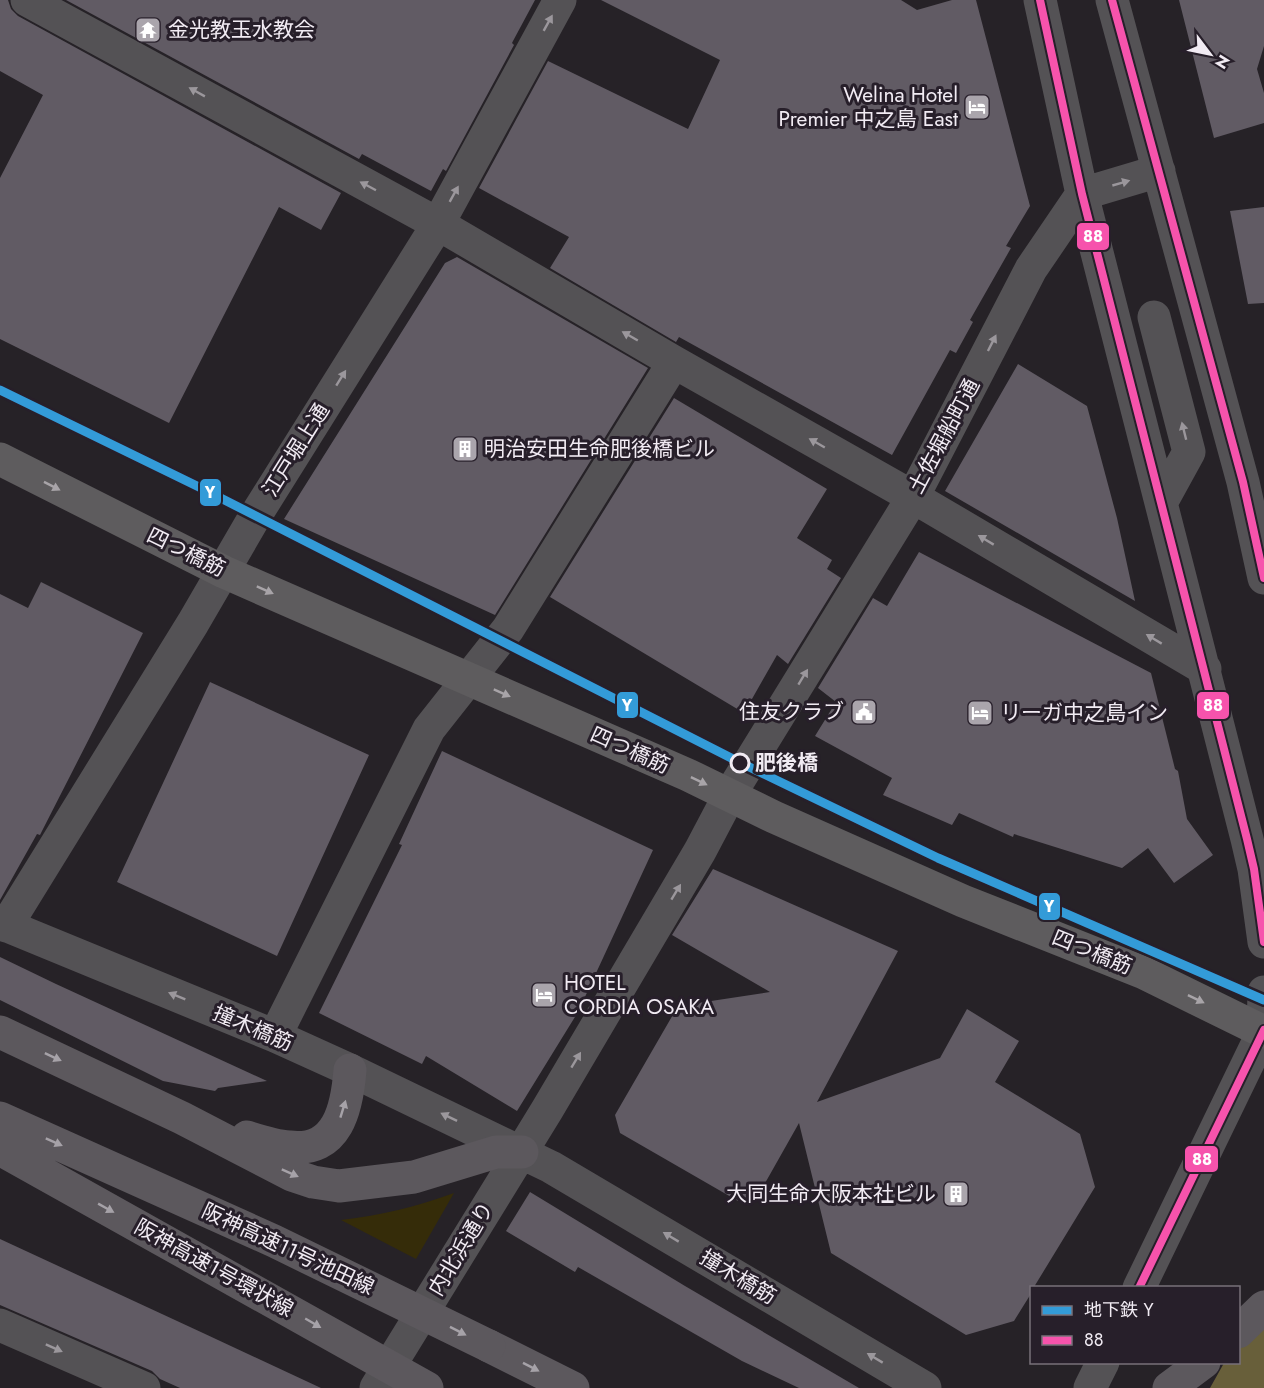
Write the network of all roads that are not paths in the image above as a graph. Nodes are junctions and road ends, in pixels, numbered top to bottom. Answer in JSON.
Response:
{"nodes":[{"id":1,"x":27,"y":0,"type":"edge"},
{"id":2,"x":560,"y":0,"type":"edge"},
{"id":3,"x":1040,"y":0,"type":"edge"},
{"id":4,"x":1112,"y":0,"type":"edge"},
{"id":5,"x":1159,"y":171,"type":"junction"},
{"id":6,"x":1082,"y":194,"type":"junction"},
{"id":7,"x":438,"y":224,"type":"junction"},
{"id":8,"x":1154,"y":317,"type":"dead end"},
{"id":9,"x":674,"y":362,"type":"junction"},
{"id":10,"x":0,"y":459,"type":"edge"},
{"id":11,"x":913,"y":497,"type":"junction"},
{"id":12,"x":1161,"y":502,"type":"junction"},
{"id":13,"x":224,"y":572,"type":"junction"},
{"id":14,"x":1264,"y":578,"type":"edge"},
{"id":15,"x":1204,"y":669,"type":"junction"},
{"id":16,"x":468,"y":678,"type":"junction"},
{"id":17,"x":729,"y":796,"type":"junction"},
{"id":18,"x":3,"y":925,"type":"edge"},
{"id":19,"x":1264,"y":942,"type":"edge"},
{"id":20,"x":1264,"y":992,"type":"edge"},
{"id":21,"x":1264,"y":1031,"type":"edge"},
{"id":22,"x":0,"y":1032,"type":"edge"},
{"id":23,"x":275,"y":1036,"type":"junction"},
{"id":24,"x":350,"y":1070,"type":"junction"},
{"id":25,"x":0,"y":1118,"type":"edge"},
{"id":26,"x":182,"y":1118,"type":"junction"},
{"id":27,"x":512,"y":1147,"type":"junction"},
{"id":28,"x":0,"y":1149,"type":"edge"},
{"id":29,"x":1139,"y":1286,"type":"edge"},
{"id":30,"x":1264,"y":1306,"type":"edge"},
{"id":31,"x":0,"y":1325,"type":"edge"},
{"id":32,"x":1240,"y":1331,"type":"edge"},
{"id":33,"x":1102,"y":1364,"type":"edge"},
{"id":34,"x":1201,"y":1364,"type":"edge"},
{"id":35,"x":144,"y":1388,"type":"edge"},
{"id":36,"x":376,"y":1388,"type":"edge"},
{"id":37,"x":427,"y":1388,"type":"edge"},
{"id":38,"x":573,"y":1388,"type":"edge"},
{"id":39,"x":925,"y":1388,"type":"edge"},
{"id":40,"x":1090,"y":1388,"type":"edge"},
{"id":41,"x":1169,"y":1388,"type":"edge"}],
"edges":[{"from":7,"to":1,"type":"street","one_way":true},
{"from":7,"to":2,"type":"street","name":"江戸堀上通","one_way":true},
{"from":3,"to":6,"type":"street"},
{"from":4,"to":5,"type":"street"},
{"from":6,"to":5,"type":"street","one_way":true},
{"from":5,"to":14,"type":"street"},
{"from":11,"to":6,"type":"street","name":"土佐堀船町通","one_way":true},
{"from":6,"to":12,"type":"street"},
{"from":9,"to":7,"type":"street","one_way":true},
{"from":13,"to":7,"type":"street","name":"江戸堀上通","one_way":true},
{"from":12,"to":8,"type":"street","one_way":true},
{"from":11,"to":9,"type":"street","one_way":true},
{"from":9,"to":16,"type":"street"},
{"from":10,"to":13,"type":"main road","name":"四つ橋筋","one_way":true},
{"from":15,"to":11,"type":"street","one_way":true},
{"from":17,"to":11,"type":"street","name":"土佐堀船町通","one_way":true},
{"from":12,"to":15,"type":"street"},
{"from":13,"to":16,"type":"main road","name":"四つ橋筋","one_way":true},
{"from":13,"to":18,"type":"street","name":"江戸堀上通"},
{"from":15,"to":19,"type":"street"},
{"from":16,"to":17,"type":"main road","name":"四つ橋筋","one_way":true},
{"from":16,"to":23,"type":"street"},
{"from":17,"to":21,"type":"main road","name":"四つ橋筋","one_way":true},
{"from":27,"to":17,"type":"street","name":"内北浜通り","one_way":true},
{"from":23,"to":18,"type":"street","name":"撞木橋筋","one_way":true},
{"from":20,"to":21,"type":"street"},
{"from":21,"to":29,"type":"street"},
{"from":22,"to":26,"type":"highway","one_way":true},
{"from":23,"to":24,"type":"street","name":"撞木橋筋"},
{"from":26,"to":24,"type":"highway","one_way":true},
{"from":27,"to":24,"type":"street","name":"撞木橋筋","one_way":true},
{"from":25,"to":38,"type":"highway","name":"阪神高速11号池田線","one_way":true,"bridge":true},
{"from":26,"to":27,"type":"highway","one_way":true},
{"from":27,"to":36,"type":"street","name":"内北浜通り"},
{"from":39,"to":27,"type":"street","name":"撞木橋筋","one_way":true},
{"from":28,"to":37,"type":"highway","name":"阪神高速1号環状線","one_way":true,"bridge":true},
{"from":30,"to":32,"type":"highway"},
{"from":31,"to":35,"type":"street","one_way":true},
{"from":33,"to":40,"type":"street"},
{"from":34,"to":41,"type":"highway"}]}
